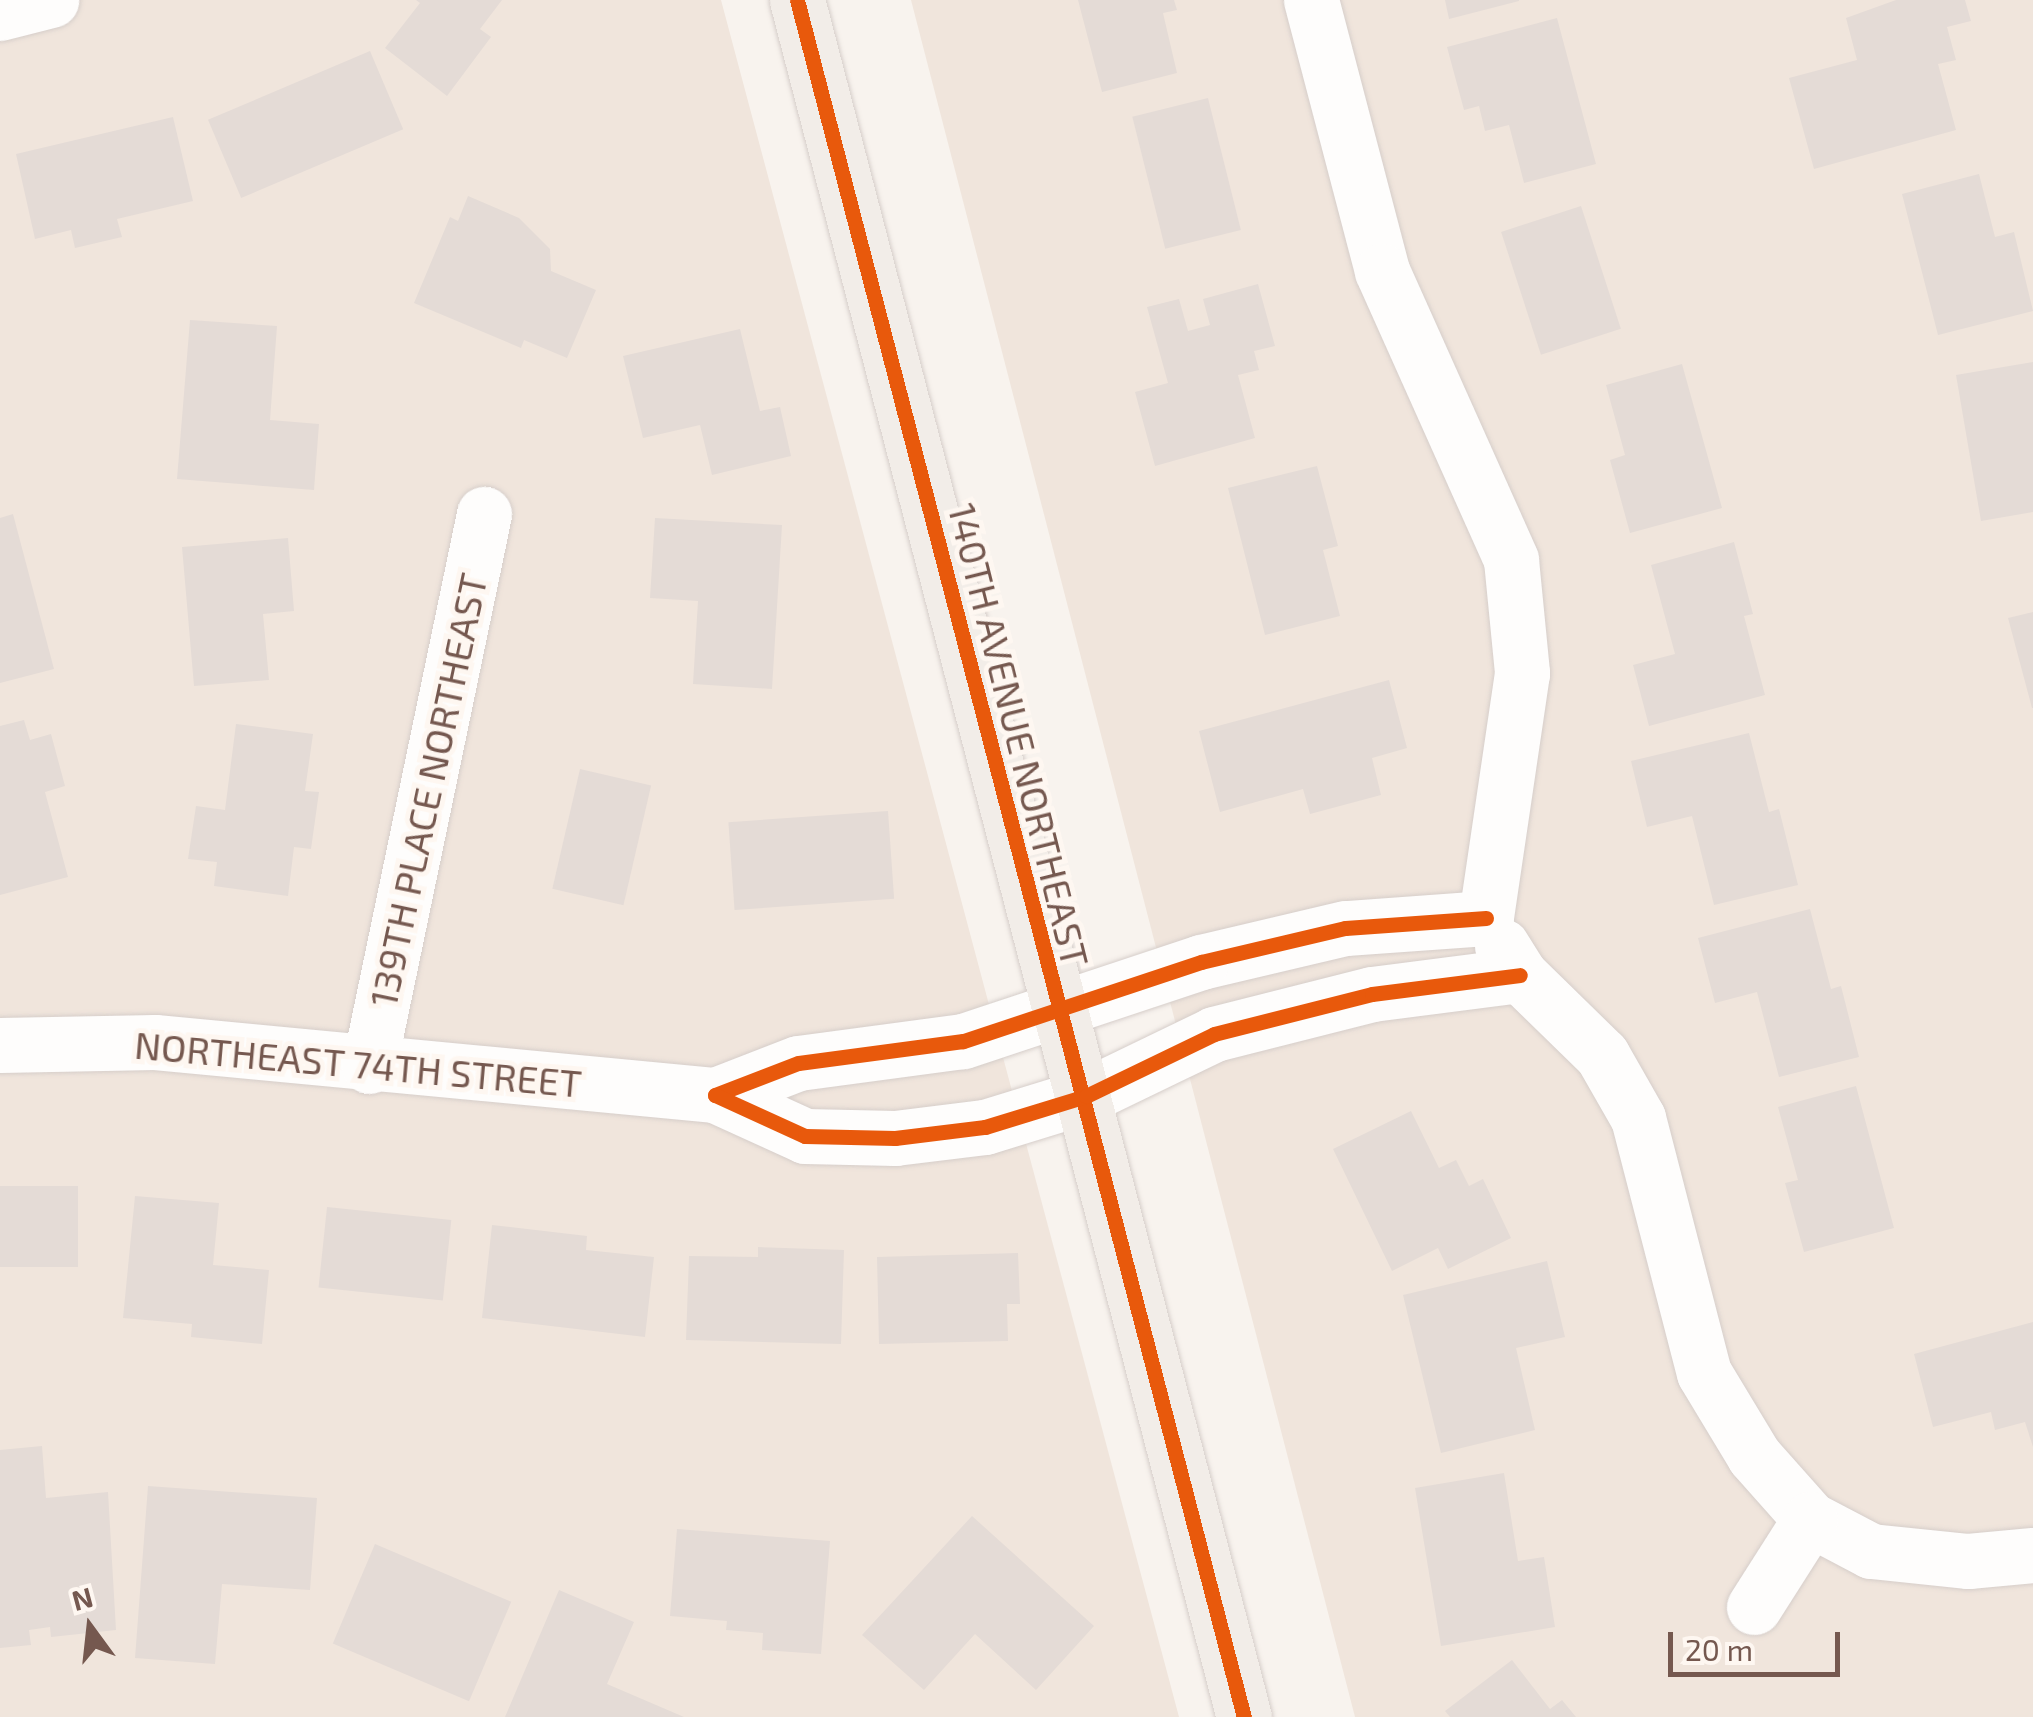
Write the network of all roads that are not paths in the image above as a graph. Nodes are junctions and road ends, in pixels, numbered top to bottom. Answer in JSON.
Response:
{"nodes":[{"id":1,"x":51,"y":0,"type":"edge"},
{"id":2,"x":797,"y":0,"type":"edge"},
{"id":3,"x":1311,"y":0,"type":"edge"},
{"id":4,"x":0,"y":13,"type":"edge"},
{"id":5,"x":484,"y":514,"type":"dead end"},
{"id":6,"x":1486,"y":918,"type":"junction"},
{"id":7,"x":1520,"y":975,"type":"junction"},
{"id":8,"x":1056,"y":1007,"type":"junction"},
{"id":9,"x":0,"y":1045,"type":"edge"},
{"id":10,"x":369,"y":1066,"type":"junction"},
{"id":11,"x":715,"y":1095,"type":"junction"},
{"id":12,"x":1086,"y":1096,"type":"junction"},
{"id":13,"x":1810,"y":1519,"type":"junction"},
{"id":14,"x":2033,"y":1555,"type":"edge"},
{"id":15,"x":1754,"y":1607,"type":"dead end"},
{"id":16,"x":1244,"y":1717,"type":"edge"}],
"edges":[{"from":1,"to":4,"type":"street"},
{"from":2,"to":8,"type":"main road","name":"140TH AVENUE NORTHEAST"},
{"from":3,"to":6,"type":"street"},
{"from":5,"to":10,"type":"street","name":"139TH PLACE NORTHEAST"},
{"from":6,"to":7,"type":"street"},
{"from":6,"to":8,"type":"street","name":"NORTHEAST 74TH STREET"},
{"from":7,"to":12,"type":"street","name":"NORTHEAST 74TH STREET"},
{"from":7,"to":13,"type":"street"},
{"from":8,"to":11,"type":"street","name":"NORTHEAST 74TH STREET"},
{"from":8,"to":12,"type":"main road","name":"140TH AVENUE NORTHEAST"},
{"from":9,"to":10,"type":"street","name":"NORTHEAST 74TH STREET"},
{"from":10,"to":11,"type":"street","name":"NORTHEAST 74TH STREET"},
{"from":11,"to":12,"type":"street","name":"NORTHEAST 74TH STREET"},
{"from":12,"to":16,"type":"main road","name":"140TH AVENUE NORTHEAST"},
{"from":13,"to":14,"type":"street"},
{"from":13,"to":15,"type":"street"}]}
